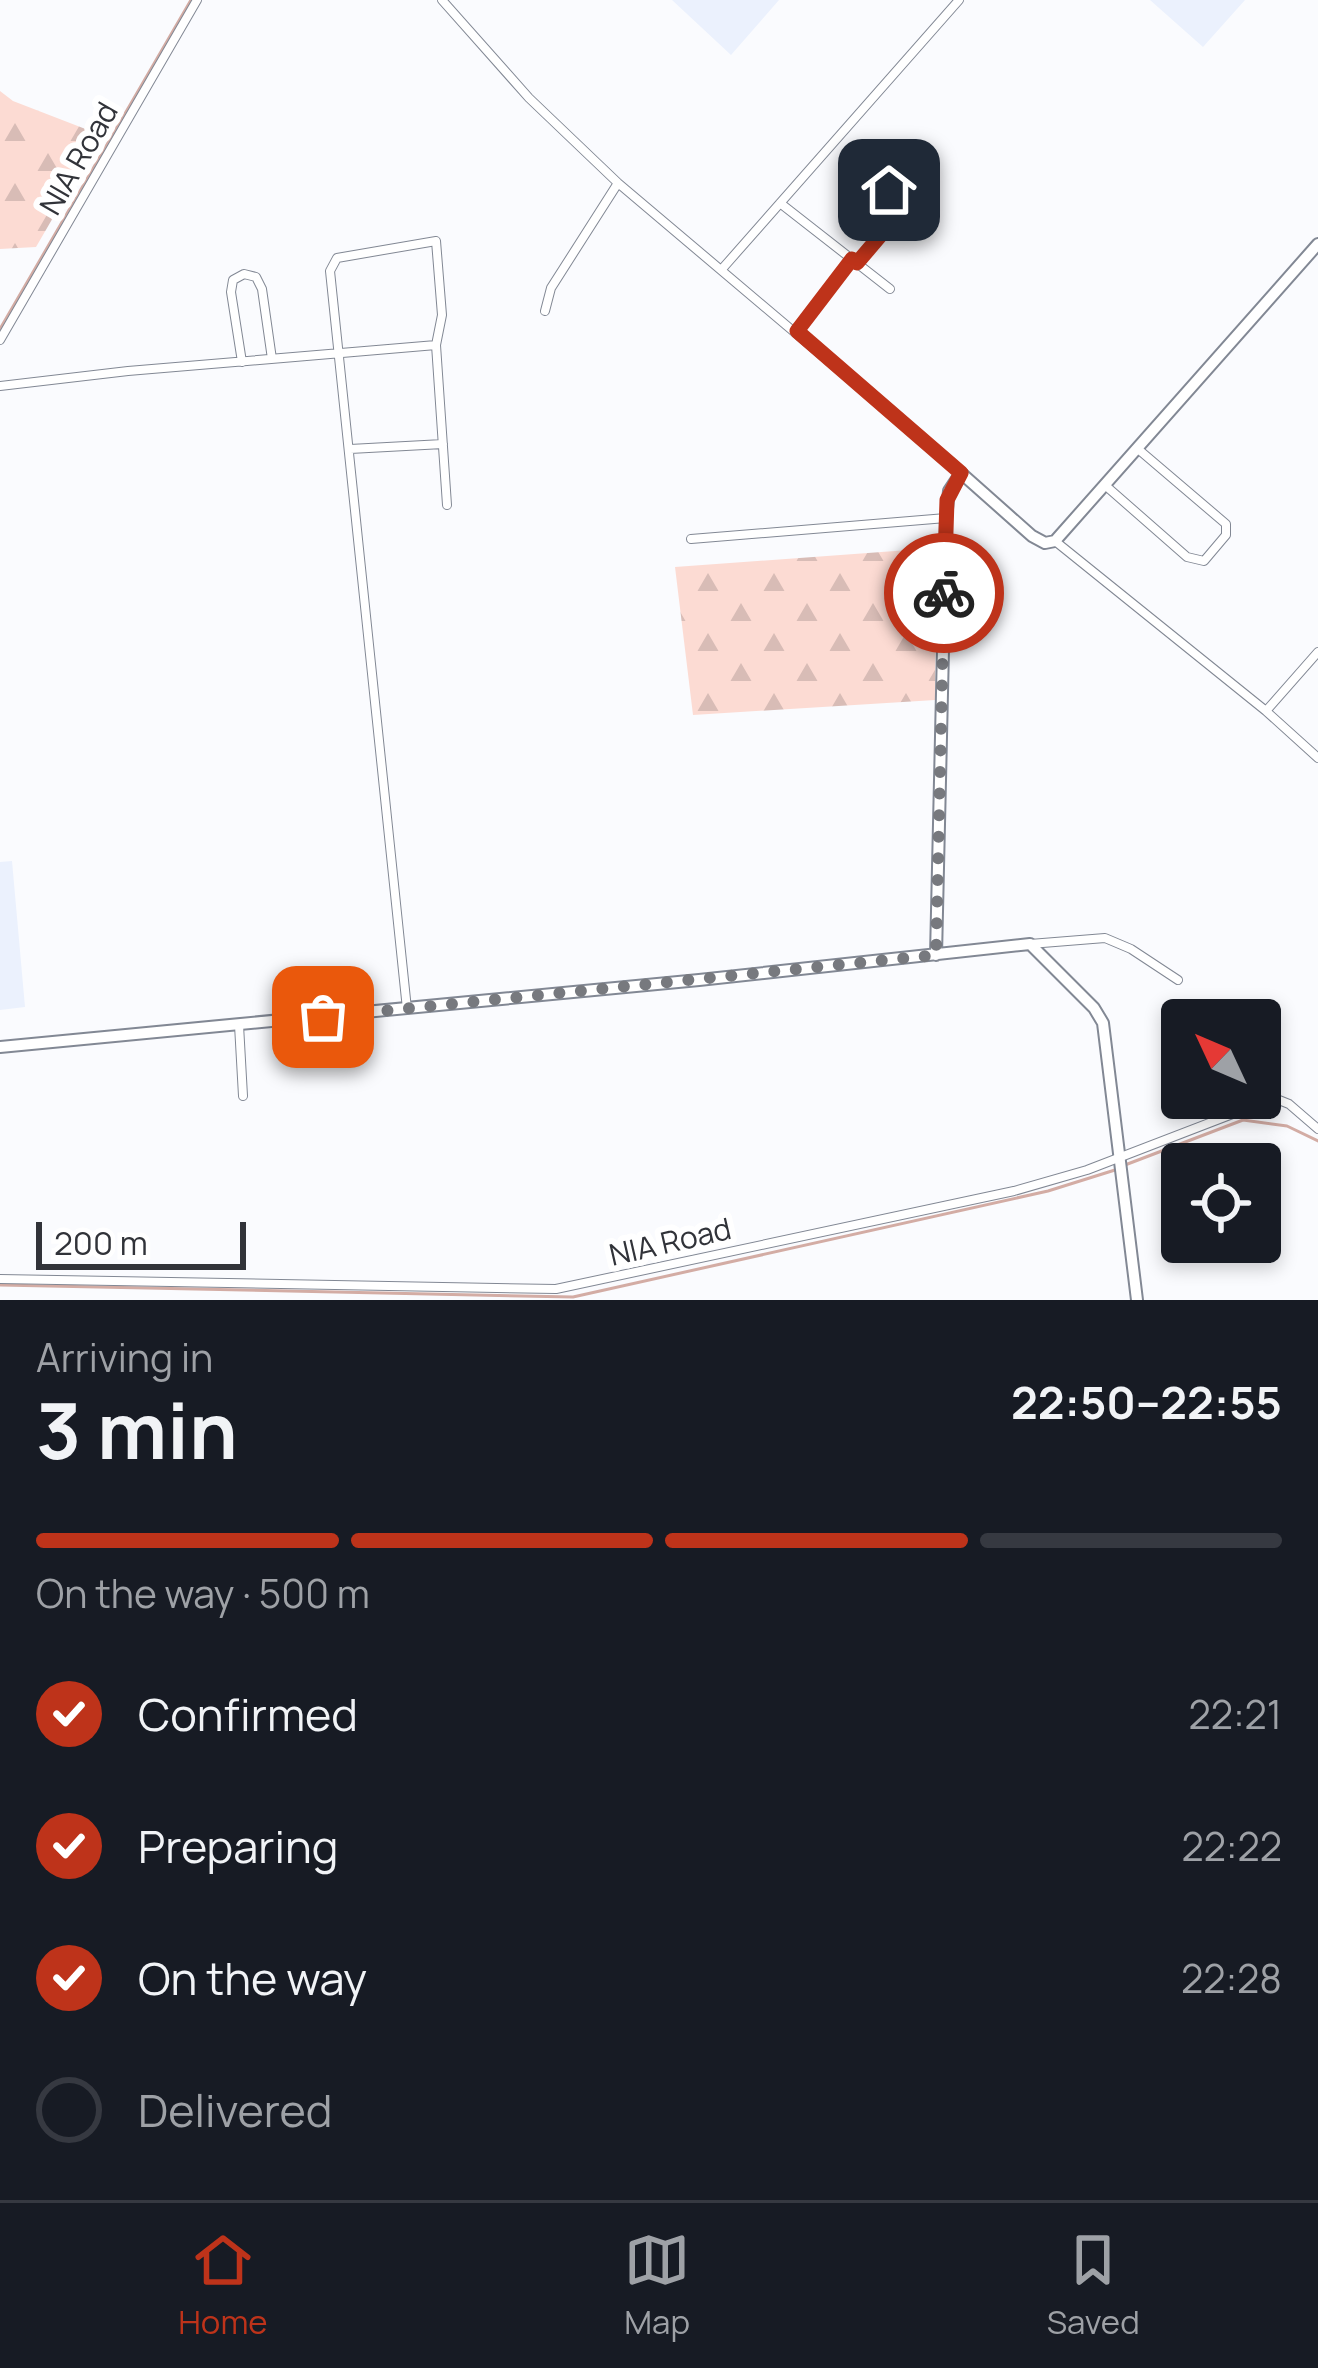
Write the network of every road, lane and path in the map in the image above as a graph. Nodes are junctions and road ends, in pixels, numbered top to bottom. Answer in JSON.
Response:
{"nodes":[{"id":1,"x":196,"y":0,"type":"edge"},
{"id":2,"x":442,"y":0,"type":"edge"},
{"id":3,"x":959,"y":0,"type":"edge"},
{"id":4,"x":869,"y":171,"type":"dead end"},
{"id":5,"x":618,"y":183,"type":"junction"},
{"id":6,"x":780,"y":203,"type":"junction"},
{"id":7,"x":1318,"y":244,"type":"edge"},
{"id":8,"x":855,"y":261,"type":"junction"},
{"id":9,"x":722,"y":269,"type":"junction"},
{"id":10,"x":890,"y":289,"type":"dead end"},
{"id":11,"x":545,"y":311,"type":"dead end"},
{"id":12,"x":797,"y":331,"type":"junction"},
{"id":13,"x":0,"y":340,"type":"edge"},
{"id":14,"x":436,"y":345,"type":"junction"},
{"id":15,"x":340,"y":353,"type":"junction"},
{"id":16,"x":272,"y":359,"type":"junction"},
{"id":17,"x":242,"y":362,"type":"junction"},
{"id":18,"x":0,"y":386,"type":"edge"},
{"id":19,"x":443,"y":444,"type":"junction"},
{"id":20,"x":1138,"y":448,"type":"junction"},
{"id":21,"x":350,"y":449,"type":"junction"},
{"id":22,"x":961,"y":473,"type":"junction"},
{"id":23,"x":1106,"y":486,"type":"junction"},
{"id":24,"x":447,"y":505,"type":"dead end"},
{"id":25,"x":946,"y":518,"type":"junction"},
{"id":26,"x":691,"y":539,"type":"dead end"},
{"id":27,"x":1055,"y":541,"type":"junction"},
{"id":28,"x":1318,"y":652,"type":"edge"},
{"id":29,"x":1266,"y":711,"type":"junction"},
{"id":30,"x":1318,"y":758,"type":"edge"},
{"id":31,"x":1030,"y":944,"type":"junction"},
{"id":32,"x":936,"y":955,"type":"junction"},
{"id":33,"x":1178,"y":980,"type":"dead end"},
{"id":34,"x":407,"y":1009,"type":"junction"},
{"id":35,"x":239,"y":1024,"type":"junction"},
{"id":36,"x":0,"y":1047,"type":"edge"},
{"id":37,"x":243,"y":1096,"type":"dead end"},
{"id":38,"x":1318,"y":1129,"type":"edge"},
{"id":39,"x":1121,"y":1156,"type":"junction"},
{"id":40,"x":0,"y":1279,"type":"edge"},
{"id":41,"x":1137,"y":1300,"type":"edge"}],
"edges":[{"from":1,"to":13,"type":"street","name":"NIA Road"},
{"from":2,"to":5,"type":"street"},
{"from":3,"to":6,"type":"street"},
{"from":4,"to":8,"type":"street"},
{"from":5,"to":9,"type":"street"},
{"from":5,"to":11,"type":"street"},
{"from":6,"to":8,"type":"street"},
{"from":6,"to":9,"type":"street"},
{"from":7,"to":20,"type":"street"},
{"from":8,"to":10,"type":"street"},
{"from":8,"to":12,"type":"street"},
{"from":9,"to":12,"type":"street"},
{"from":12,"to":22,"type":"street"},
{"from":14,"to":15,"type":"street"},
{"from":14,"to":15,"type":"street"},
{"from":14,"to":19,"type":"street"},
{"from":15,"to":16,"type":"street"},
{"from":15,"to":21,"type":"street"},
{"from":16,"to":17,"type":"street"},
{"from":16,"to":17,"type":"street"},
{"from":17,"to":18,"type":"street"},
{"from":19,"to":21,"type":"street"},
{"from":19,"to":24,"type":"street"},
{"from":20,"to":23,"type":"street"},
{"from":20,"to":23,"type":"street"},
{"from":21,"to":34,"type":"street"},
{"from":22,"to":25,"type":"street"},
{"from":22,"to":27,"type":"street"},
{"from":23,"to":27,"type":"street"},
{"from":25,"to":26,"type":"street"},
{"from":25,"to":32,"type":"street"},
{"from":27,"to":29,"type":"street"},
{"from":28,"to":29,"type":"street"},
{"from":29,"to":30,"type":"street"},
{"from":31,"to":32,"type":"street"},
{"from":31,"to":33,"type":"street"},
{"from":31,"to":39,"type":"street"},
{"from":32,"to":34,"type":"street"},
{"from":34,"to":35,"type":"street"},
{"from":35,"to":36,"type":"street"},
{"from":35,"to":37,"type":"street"},
{"from":38,"to":39,"type":"street","name":"NIA Road"},
{"from":39,"to":40,"type":"street","name":"NIA Road"},
{"from":39,"to":41,"type":"street"}]}
